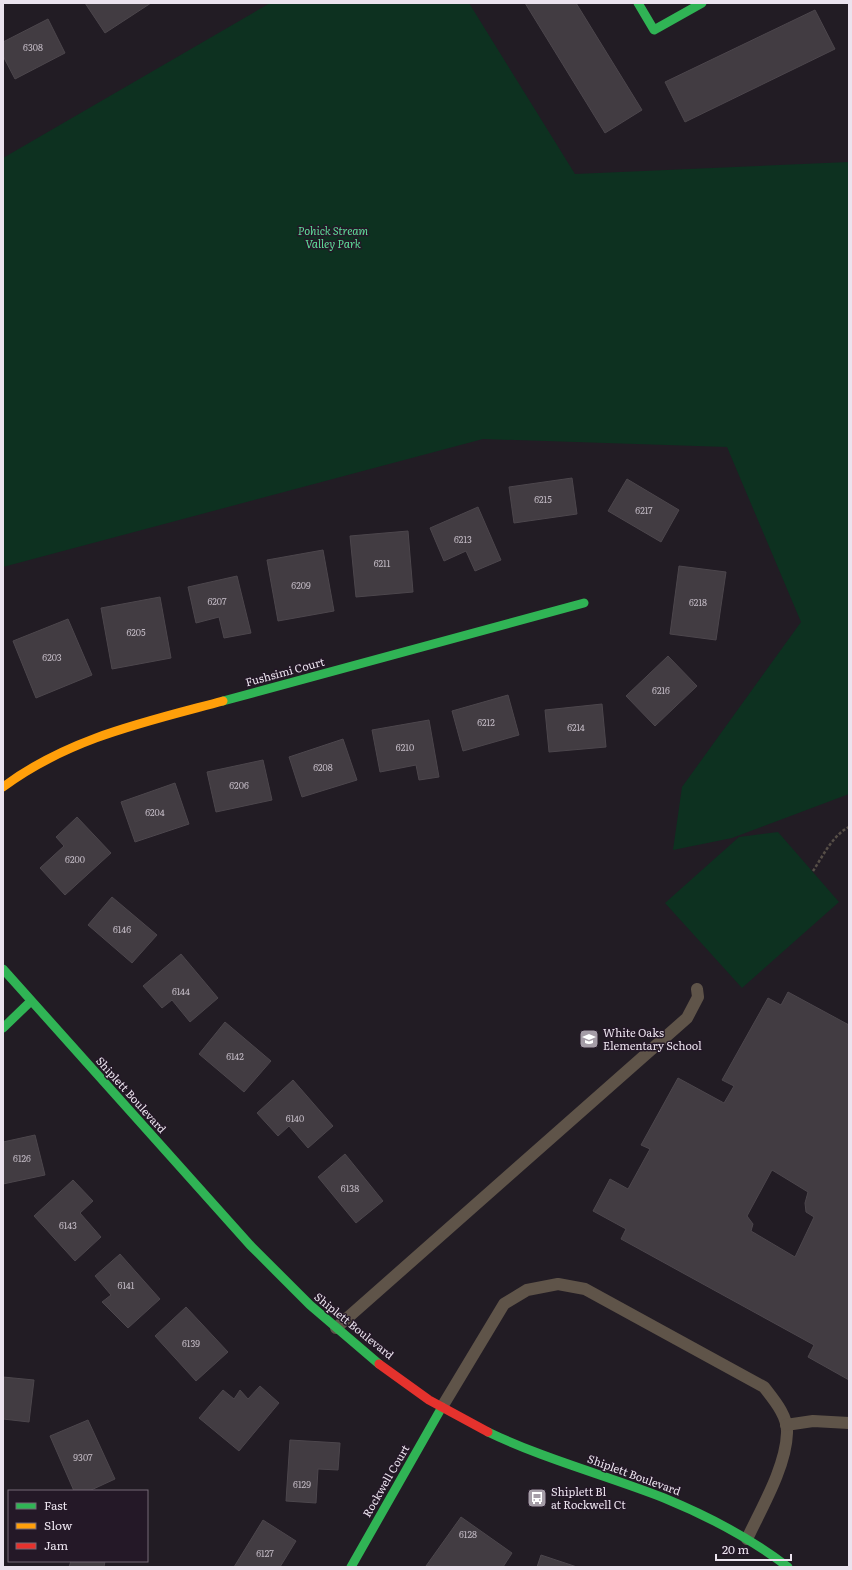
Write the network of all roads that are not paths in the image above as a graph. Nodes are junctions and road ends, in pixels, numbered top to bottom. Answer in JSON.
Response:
{"nodes":[{"id":1,"x":638,"y":3,"type":"edge"},
{"id":2,"x":702,"y":3,"type":"edge"},
{"id":3,"x":584,"y":604,"type":"dead end"},
{"id":4,"x":3,"y":787,"type":"edge"},
{"id":5,"x":3,"y":969,"type":"edge"},
{"id":6,"x":697,"y":989,"type":"dead end"},
{"id":7,"x":31,"y":1001,"type":"junction"},
{"id":8,"x":3,"y":1028,"type":"edge"},
{"id":9,"x":336,"y":1328,"type":"junction"},
{"id":10,"x":442,"y":1407,"type":"junction"},
{"id":11,"x":849,"y":1423,"type":"edge"},
{"id":12,"x":786,"y":1425,"type":"junction"},
{"id":13,"x":747,"y":1539,"type":"junction"},
{"id":14,"x":351,"y":1567,"type":"edge"},
{"id":15,"x":788,"y":1567,"type":"edge"}],
"edges":[{"from":1,"to":2,"type":"street"},
{"from":3,"to":4,"type":"street","name":"Fushsimi Court"},
{"from":5,"to":7,"type":"street","name":"Shiplett Boulevard"},
{"from":6,"to":9,"type":"lane"},
{"from":7,"to":8,"type":"street"},
{"from":7,"to":9,"type":"street","name":"Shiplett Boulevard"},
{"from":9,"to":10,"type":"street","name":"Shiplett Boulevard"},
{"from":10,"to":12,"type":"lane"},
{"from":10,"to":13,"type":"street","name":"Shiplett Boulevard"},
{"from":10,"to":14,"type":"street","name":"Rockwell Court"},
{"from":11,"to":12,"type":"lane"},
{"from":12,"to":13,"type":"lane"},
{"from":13,"to":15,"type":"street","name":"Shiplett Boulevard"}]}
